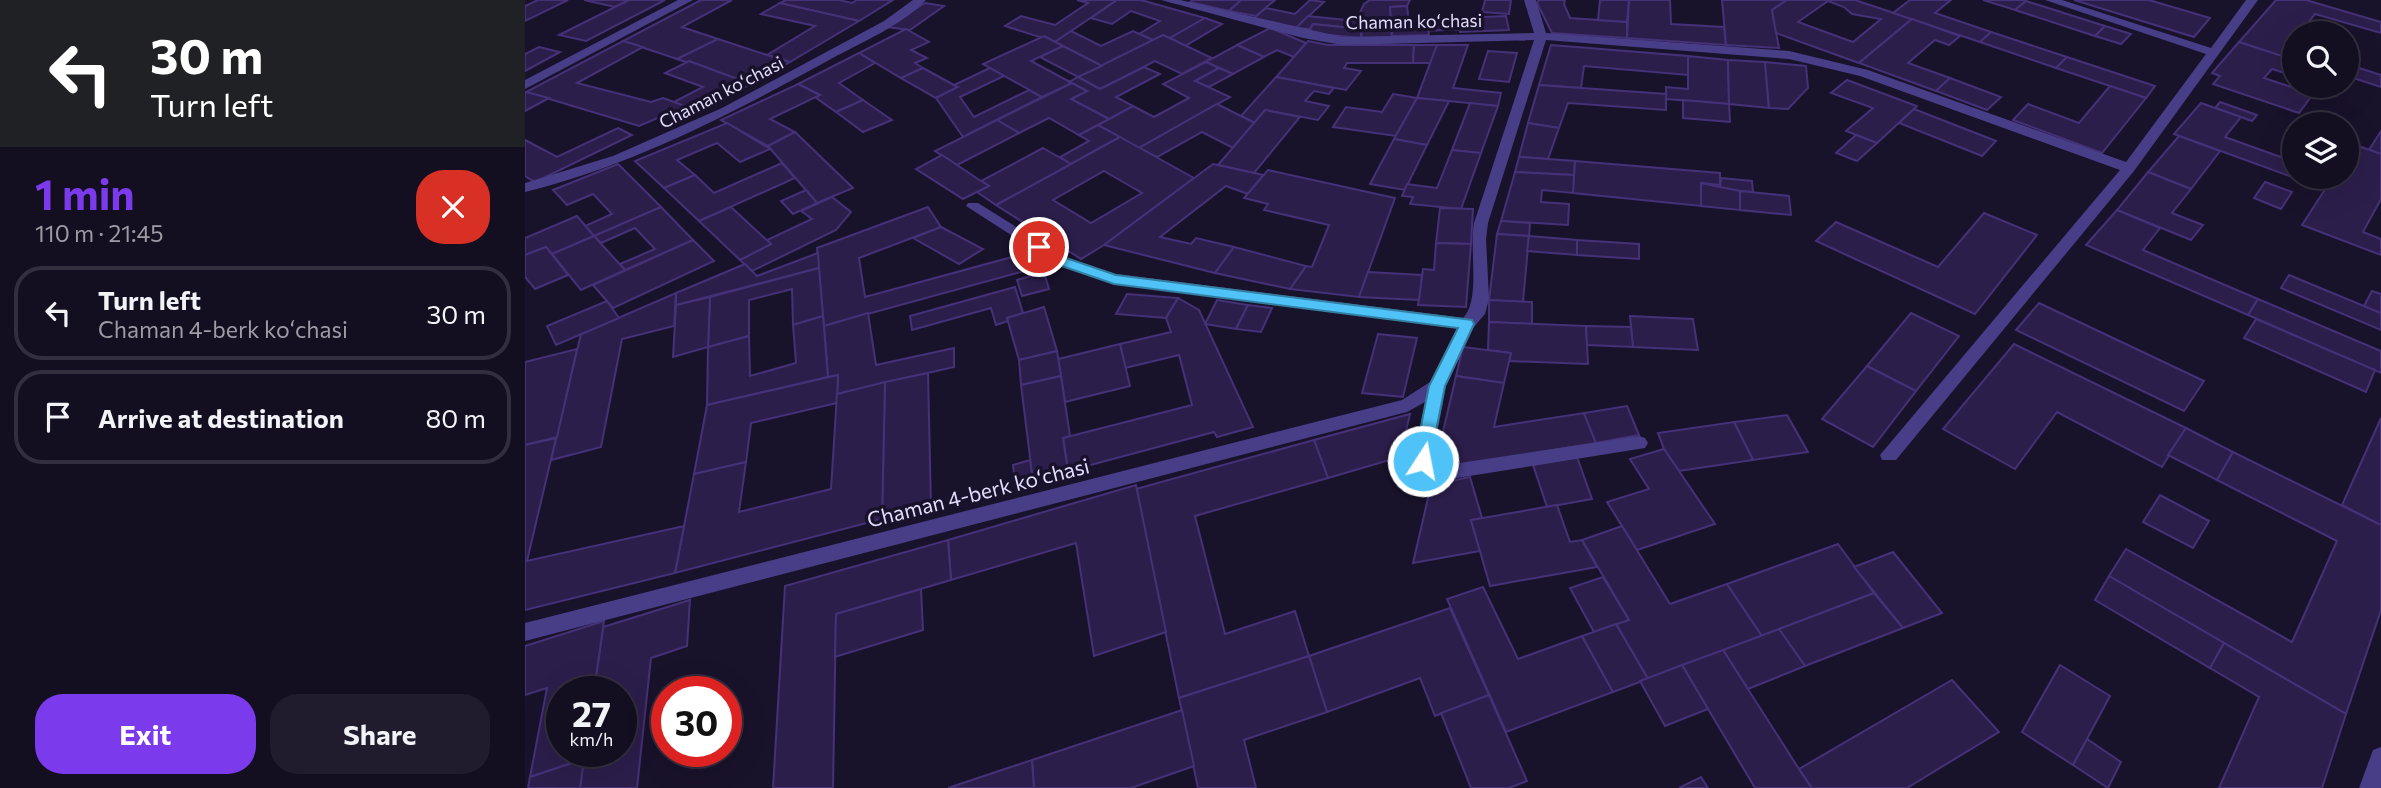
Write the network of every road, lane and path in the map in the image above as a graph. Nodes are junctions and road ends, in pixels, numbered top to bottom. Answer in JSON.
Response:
{"nodes":[{"id":1,"x":687,"y":0,"type":"edge"},
{"id":2,"x":920,"y":0,"type":"edge"},
{"id":3,"x":1167,"y":0,"type":"edge"},
{"id":4,"x":1530,"y":0,"type":"edge"},
{"id":5,"x":2051,"y":0,"type":"edge"},
{"id":6,"x":2252,"y":0,"type":"edge"},
{"id":7,"x":1541,"y":36,"type":"junction"},
{"id":8,"x":2214,"y":53,"type":"junction"},
{"id":9,"x":525,"y":85,"type":"edge"},
{"id":10,"x":2129,"y":168,"type":"junction"},
{"id":11,"x":525,"y":188,"type":"edge"},
{"id":12,"x":973,"y":206,"type":"dead end"},
{"id":13,"x":1467,"y":324,"type":"junction"},
{"id":14,"x":1437,"y":386,"type":"junction"},
{"id":15,"x":1639,"y":443,"type":"dead end"},
{"id":16,"x":1889,"y":455,"type":"dead end"},
{"id":17,"x":525,"y":632,"type":"edge"},
{"id":18,"x":2381,"y":758,"type":"edge"},
{"id":19,"x":2371,"y":788,"type":"edge"}],
"edges":[{"from":1,"to":9,"type":"street"},
{"from":2,"to":11,"type":"street","name":"Chaman koʻchasi"},
{"from":3,"to":7,"type":"street","name":"Chaman koʻchasi"},
{"from":4,"to":7,"type":"street"},
{"from":5,"to":8,"type":"street"},
{"from":6,"to":8,"type":"street"},
{"from":7,"to":10,"type":"street","name":"Chaman koʻchasi"},
{"from":7,"to":13,"type":"street"},
{"from":8,"to":10,"type":"street"},
{"from":10,"to":16,"type":"street"},
{"from":12,"to":13,"type":"street"},
{"from":13,"to":14,"type":"street"},
{"from":14,"to":15,"type":"street"},
{"from":14,"to":17,"type":"street","name":"Chaman 4-berk koʻchasi"},
{"from":18,"to":19,"type":"street"}]}
